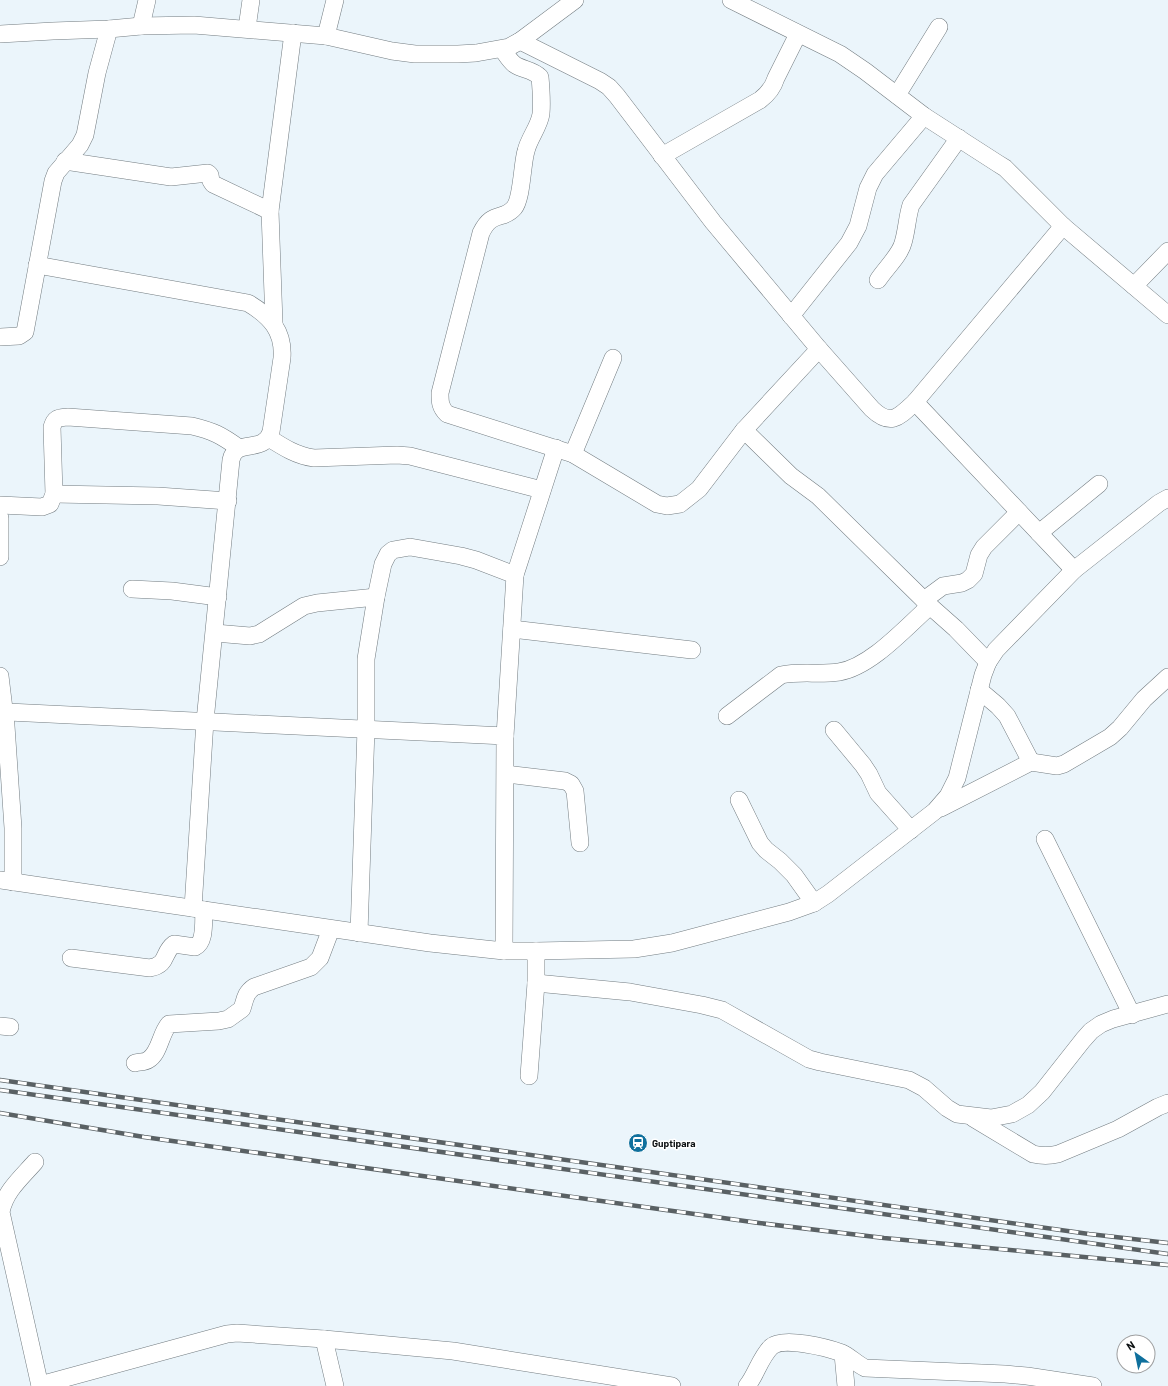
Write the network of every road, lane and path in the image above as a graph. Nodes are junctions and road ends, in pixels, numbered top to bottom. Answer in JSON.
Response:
{"nodes":[{"id":1,"x":147,"y":0,"type":"edge"},
{"id":2,"x":251,"y":0,"type":"edge"},
{"id":3,"x":336,"y":0,"type":"edge"},
{"id":4,"x":574,"y":0,"type":"edge"},
{"id":5,"x":731,"y":0,"type":"edge"},
{"id":6,"x":141,"y":26,"type":"junction"},
{"id":7,"x":940,"y":27,"type":"dead end"},
{"id":8,"x":246,"y":28,"type":"junction"},
{"id":9,"x":109,"y":29,"type":"junction"},
{"id":10,"x":294,"y":33,"type":"junction"},
{"id":11,"x":0,"y":34,"type":"edge"},
{"id":12,"x":798,"y":34,"type":"junction"},
{"id":13,"x":326,"y":36,"type":"junction"},
{"id":14,"x":520,"y":42,"type":"junction"},
{"id":15,"x":502,"y":49,"type":"junction"},
{"id":16,"x":897,"y":95,"type":"junction"},
{"id":17,"x":924,"y":116,"type":"junction"},
{"id":18,"x":958,"y":138,"type":"junction"},
{"id":19,"x":662,"y":156,"type":"junction"},
{"id":20,"x":65,"y":161,"type":"junction"},
{"id":21,"x":270,"y":211,"type":"junction"},
{"id":22,"x":1063,"y":226,"type":"junction"},
{"id":23,"x":1168,"y":252,"type":"edge"},
{"id":24,"x":37,"y":265,"type":"junction"},
{"id":25,"x":878,"y":280,"type":"dead end"},
{"id":26,"x":1134,"y":286,"type":"junction"},
{"id":27,"x":1168,"y":314,"type":"edge"},
{"id":28,"x":791,"y":316,"type":"junction"},
{"id":29,"x":274,"y":323,"type":"junction"},
{"id":30,"x":0,"y":337,"type":"edge"},
{"id":31,"x":818,"y":349,"type":"junction"},
{"id":32,"x":613,"y":358,"type":"dead end"},
{"id":33,"x":915,"y":402,"type":"junction"},
{"id":34,"x":744,"y":430,"type":"junction"},
{"id":35,"x":269,"y":438,"type":"junction"},
{"id":36,"x":239,"y":448,"type":"junction"},
{"id":37,"x":556,"y":448,"type":"junction"},
{"id":38,"x":573,"y":454,"type":"junction"},
{"id":39,"x":1099,"y":484,"type":"dead end"},
{"id":40,"x":542,"y":490,"type":"junction"},
{"id":41,"x":54,"y":494,"type":"junction"},
{"id":42,"x":1168,"y":498,"type":"edge"},
{"id":43,"x":228,"y":501,"type":"junction"},
{"id":44,"x":0,"y":505,"type":"edge"},
{"id":45,"x":1019,"y":512,"type":"junction"},
{"id":46,"x":0,"y":518,"type":"edge"},
{"id":47,"x":1039,"y":533,"type":"junction"},
{"id":48,"x":0,"y":557,"type":"edge"},
{"id":49,"x":1074,"y":570,"type":"junction"},
{"id":50,"x":515,"y":575,"type":"junction"},
{"id":51,"x":132,"y":589,"type":"dead end"},
{"id":52,"x":218,"y":597,"type":"junction"},
{"id":53,"x":376,"y":597,"type":"junction"},
{"id":54,"x":927,"y":603,"type":"junction"},
{"id":55,"x":512,"y":629,"type":"junction"},
{"id":56,"x":215,"y":633,"type":"junction"},
{"id":57,"x":692,"y":650,"type":"dead end"},
{"id":58,"x":988,"y":662,"type":"junction"},
{"id":59,"x":0,"y":676,"type":"edge"},
{"id":60,"x":1168,"y":677,"type":"edge"},
{"id":61,"x":980,"y":690,"type":"junction"},
{"id":62,"x":5,"y":711,"type":"junction"},
{"id":63,"x":727,"y":716,"type":"dead end"},
{"id":64,"x":205,"y":721,"type":"junction"},
{"id":65,"x":366,"y":729,"type":"junction"},
{"id":66,"x":834,"y":730,"type":"dead end"},
{"id":67,"x":505,"y":736,"type":"junction"},
{"id":68,"x":1031,"y":762,"type":"junction"},
{"id":69,"x":506,"y":774,"type":"junction"},
{"id":70,"x":739,"y":800,"type":"dead end"},
{"id":71,"x":935,"y":811,"type":"junction"},
{"id":72,"x":7,"y":829,"type":"edge"},
{"id":73,"x":911,"y":830,"type":"junction"},
{"id":74,"x":1046,"y":839,"type":"dead end"},
{"id":75,"x":580,"y":844,"type":"dead end"},
{"id":76,"x":6,"y":881,"type":"edge"},
{"id":77,"x":814,"y":903,"type":"junction"},
{"id":78,"x":199,"y":909,"type":"junction"},
{"id":79,"x":331,"y":929,"type":"junction"},
{"id":80,"x":359,"y":933,"type":"junction"},
{"id":81,"x":504,"y":951,"type":"junction"},
{"id":82,"x":536,"y":951,"type":"junction"},
{"id":83,"x":71,"y":958,"type":"dead end"},
{"id":84,"x":536,"y":983,"type":"junction"},
{"id":85,"x":1168,"y":1004,"type":"edge"},
{"id":86,"x":1132,"y":1015,"type":"junction"},
{"id":87,"x":135,"y":1063,"type":"dead end"},
{"id":88,"x":529,"y":1076,"type":"dead end"},
{"id":89,"x":1168,"y":1103,"type":"edge"},
{"id":90,"x":971,"y":1117,"type":"junction"},
{"id":91,"x":35,"y":1162,"type":"dead end"},
{"id":92,"x":324,"y":1339,"type":"junction"},
{"id":93,"x":844,"y":1354,"type":"junction"},
{"id":94,"x":750,"y":1384,"type":"edge"},
{"id":95,"x":40,"y":1385,"type":"edge"},
{"id":96,"x":335,"y":1386,"type":"edge"},
{"id":97,"x":672,"y":1386,"type":"edge"},
{"id":98,"x":846,"y":1386,"type":"edge"},
{"id":99,"x":1093,"y":1386,"type":"edge"}],
"edges":[{"from":1,"to":6,"type":"street"},
{"from":2,"to":8,"type":"street"},
{"from":3,"to":13,"type":"street"},
{"from":4,"to":14,"type":"street"},
{"from":5,"to":12,"type":"street"},
{"from":6,"to":8,"type":"street"},
{"from":6,"to":9,"type":"street"},
{"from":7,"to":16,"type":"street"},
{"from":8,"to":10,"type":"street"},
{"from":9,"to":11,"type":"street"},
{"from":9,"to":20,"type":"street"},
{"from":10,"to":13,"type":"street"},
{"from":10,"to":21,"type":"street"},
{"from":12,"to":16,"type":"street"},
{"from":12,"to":19,"type":"street"},
{"from":13,"to":15,"type":"street"},
{"from":14,"to":15,"type":"street"},
{"from":14,"to":19,"type":"street"},
{"from":15,"to":37,"type":"street"},
{"from":16,"to":17,"type":"street"},
{"from":17,"to":18,"type":"street"},
{"from":17,"to":28,"type":"street"},
{"from":18,"to":22,"type":"street"},
{"from":18,"to":25,"type":"street"},
{"from":19,"to":28,"type":"street"},
{"from":20,"to":21,"type":"street"},
{"from":20,"to":24,"type":"street"},
{"from":21,"to":29,"type":"street"},
{"from":22,"to":26,"type":"street"},
{"from":22,"to":33,"type":"street"},
{"from":23,"to":26,"type":"street"},
{"from":24,"to":29,"type":"street"},
{"from":24,"to":30,"type":"street"},
{"from":26,"to":27,"type":"street"},
{"from":28,"to":31,"type":"street"},
{"from":29,"to":35,"type":"street"},
{"from":31,"to":33,"type":"street"},
{"from":31,"to":34,"type":"street"},
{"from":32,"to":38,"type":"street"},
{"from":33,"to":45,"type":"street"},
{"from":34,"to":38,"type":"street"},
{"from":34,"to":54,"type":"street"},
{"from":35,"to":36,"type":"street"},
{"from":35,"to":40,"type":"street"},
{"from":36,"to":41,"type":"street"},
{"from":36,"to":43,"type":"street"},
{"from":37,"to":38,"type":"street"},
{"from":37,"to":40,"type":"street"},
{"from":39,"to":47,"type":"street"},
{"from":40,"to":50,"type":"street"},
{"from":41,"to":43,"type":"street"},
{"from":41,"to":44,"type":"street"},
{"from":42,"to":49,"type":"street"},
{"from":43,"to":52,"type":"street"},
{"from":45,"to":47,"type":"street"},
{"from":45,"to":54,"type":"street"},
{"from":46,"to":48,"type":"street"},
{"from":47,"to":49,"type":"street"},
{"from":49,"to":58,"type":"street"},
{"from":50,"to":53,"type":"street"},
{"from":50,"to":55,"type":"street"},
{"from":51,"to":52,"type":"street"},
{"from":52,"to":56,"type":"street"},
{"from":53,"to":56,"type":"street"},
{"from":53,"to":65,"type":"street"},
{"from":54,"to":58,"type":"street"},
{"from":54,"to":63,"type":"street"},
{"from":55,"to":57,"type":"street"},
{"from":55,"to":67,"type":"street"},
{"from":56,"to":64,"type":"street"},
{"from":58,"to":61,"type":"street"},
{"from":59,"to":62,"type":"street"},
{"from":60,"to":68,"type":"street"},
{"from":61,"to":68,"type":"street"},
{"from":61,"to":71,"type":"street"},
{"from":62,"to":64,"type":"street"},
{"from":62,"to":72,"type":"street"},
{"from":64,"to":65,"type":"street"},
{"from":64,"to":78,"type":"street"},
{"from":65,"to":67,"type":"street"},
{"from":65,"to":80,"type":"street"},
{"from":66,"to":73,"type":"street"},
{"from":67,"to":69,"type":"street"},
{"from":68,"to":71,"type":"street"},
{"from":69,"to":75,"type":"street"},
{"from":69,"to":81,"type":"street"},
{"from":70,"to":77,"type":"street"},
{"from":71,"to":73,"type":"street"},
{"from":72,"to":76,"type":"street"},
{"from":73,"to":77,"type":"street"},
{"from":74,"to":86,"type":"street"},
{"from":76,"to":78,"type":"street"},
{"from":77,"to":82,"type":"street"},
{"from":78,"to":79,"type":"street"},
{"from":78,"to":83,"type":"street"},
{"from":79,"to":80,"type":"street"},
{"from":79,"to":87,"type":"street"},
{"from":80,"to":81,"type":"street"},
{"from":81,"to":82,"type":"street"},
{"from":82,"to":84,"type":"street"},
{"from":84,"to":88,"type":"street"},
{"from":84,"to":90,"type":"street"},
{"from":85,"to":86,"type":"street"},
{"from":86,"to":90,"type":"street"},
{"from":89,"to":90,"type":"street"},
{"from":91,"to":95,"type":"street"},
{"from":92,"to":95,"type":"street"},
{"from":92,"to":96,"type":"street"},
{"from":92,"to":97,"type":"street"},
{"from":93,"to":94,"type":"street"},
{"from":93,"to":98,"type":"street"},
{"from":93,"to":99,"type":"street"}]}
